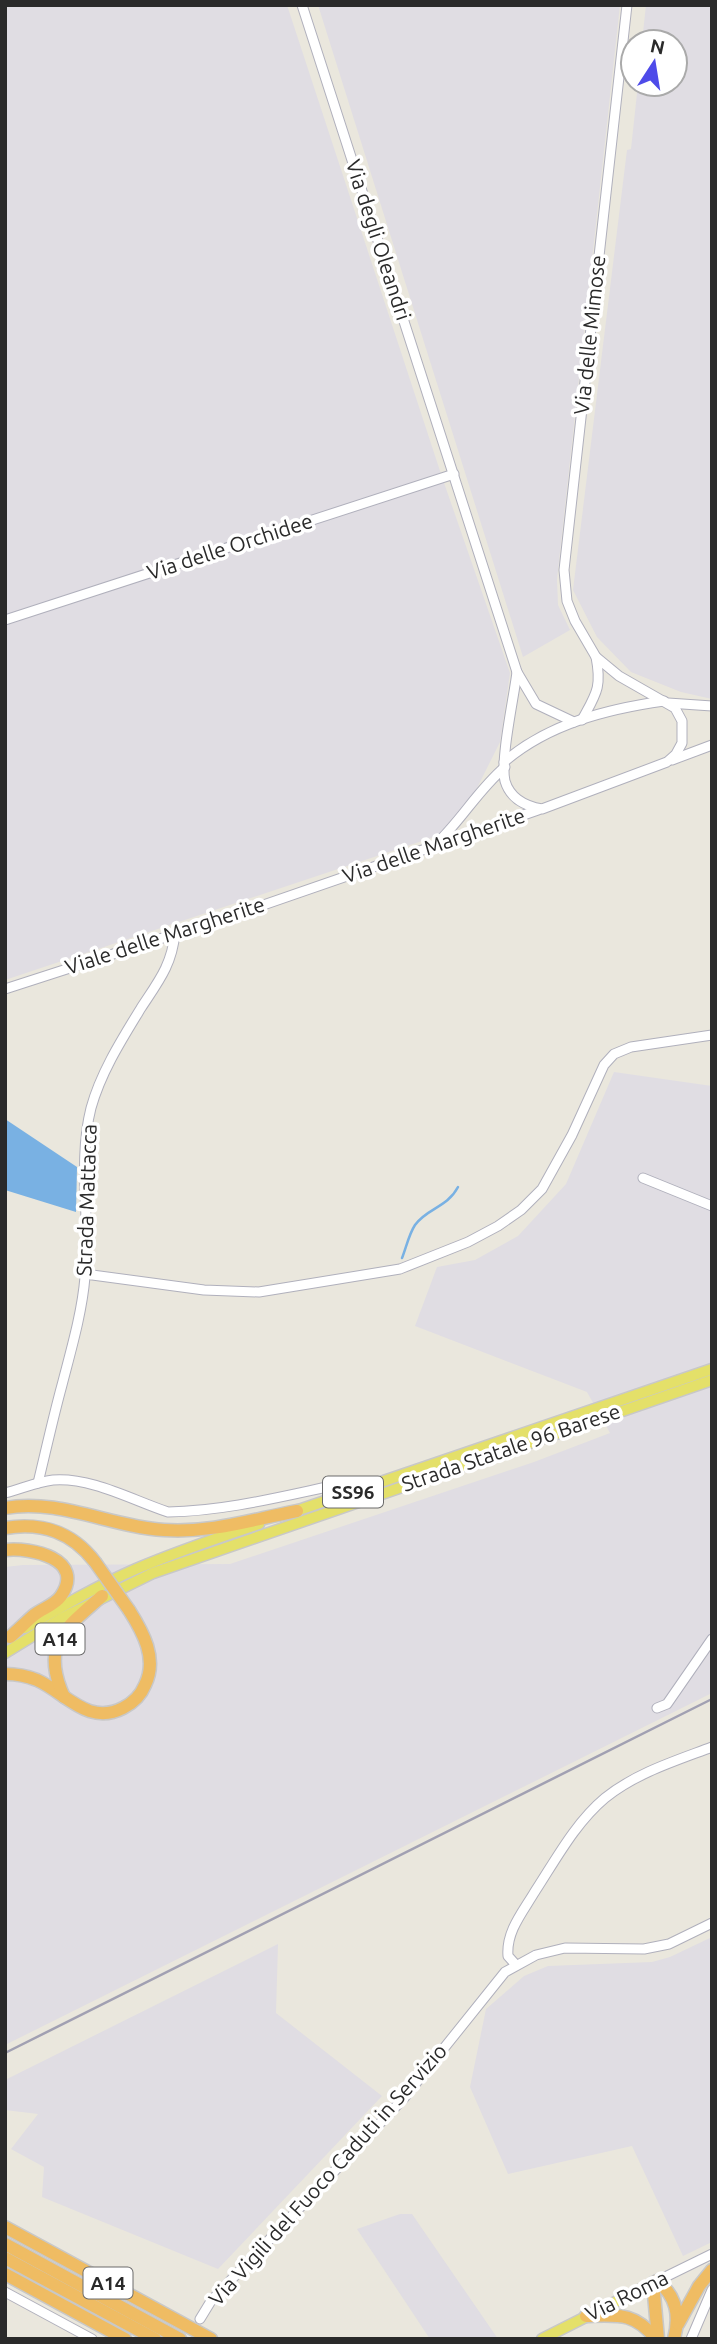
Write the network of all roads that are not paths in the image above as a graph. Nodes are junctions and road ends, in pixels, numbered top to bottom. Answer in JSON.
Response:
{"nodes":[{"id":1,"x":302,"y":5,"type":"edge"},
{"id":2,"x":627,"y":5,"type":"edge"},
{"id":3,"x":454,"y":474,"type":"junction"},
{"id":4,"x":5,"y":620,"type":"edge"},
{"id":5,"x":596,"y":657,"type":"junction"},
{"id":6,"x":517,"y":673,"type":"junction"},
{"id":7,"x":667,"y":702,"type":"junction"},
{"id":8,"x":712,"y":706,"type":"edge"},
{"id":9,"x":578,"y":721,"type":"junction"},
{"id":10,"x":712,"y":746,"type":"edge"},
{"id":11,"x":667,"y":762,"type":"junction"},
{"id":12,"x":505,"y":765,"type":"junction"},
{"id":13,"x":541,"y":809,"type":"junction"},
{"id":14,"x":435,"y":846,"type":"junction"},
{"id":15,"x":326,"y":883,"type":"joint"},
{"id":16,"x":175,"y":933,"type":"junction"},
{"id":17,"x":5,"y":989,"type":"edge"},
{"id":18,"x":712,"y":1035,"type":"edge"},
{"id":19,"x":643,"y":1178,"type":"dead end"},
{"id":20,"x":712,"y":1206,"type":"edge"},
{"id":21,"x":85,"y":1275,"type":"junction"},
{"id":22,"x":712,"y":1369,"type":"edge"},
{"id":23,"x":712,"y":1380,"type":"edge"},
{"id":24,"x":38,"y":1483,"type":"junction"},
{"id":25,"x":358,"y":1490,"type":"junction"},
{"id":26,"x":5,"y":1493,"type":"edge"},
{"id":27,"x":5,"y":1508,"type":"edge"},
{"id":28,"x":297,"y":1511,"type":"junction"},
{"id":29,"x":5,"y":1528,"type":"edge"},
{"id":30,"x":5,"y":1550,"type":"edge"},
{"id":31,"x":102,"y":1596,"type":"junction"},
{"id":32,"x":7,"y":1638,"type":"edge"},
{"id":33,"x":712,"y":1639,"type":"edge"},
{"id":34,"x":5,"y":1653,"type":"edge"},
{"id":35,"x":5,"y":1674,"type":"edge"},
{"id":36,"x":64,"y":1697,"type":"junction"},
{"id":37,"x":657,"y":1709,"type":"dead end"},
{"id":38,"x":712,"y":1747,"type":"edge"},
{"id":39,"x":712,"y":1923,"type":"edge"},
{"id":40,"x":516,"y":1965,"type":"junction"},
{"id":41,"x":5,"y":2227,"type":"edge"},
{"id":42,"x":5,"y":2244,"type":"edge"},
{"id":43,"x":712,"y":2254,"type":"edge"},
{"id":44,"x":5,"y":2258,"type":"edge"},
{"id":45,"x":712,"y":2270,"type":"edge"},
{"id":46,"x":5,"y":2274,"type":"edge"},
{"id":47,"x":655,"y":2282,"type":"junction"},
{"id":48,"x":712,"y":2290,"type":"edge"},
{"id":49,"x":5,"y":2292,"type":"edge"},
{"id":50,"x":586,"y":2316,"type":"junction"},
{"id":51,"x":200,"y":2319,"type":"dead end"},
{"id":52,"x":678,"y":2325,"type":"junction"},
{"id":53,"x":92,"y":2339,"type":"edge"},
{"id":54,"x":125,"y":2339,"type":"edge"},
{"id":55,"x":155,"y":2339,"type":"edge"},
{"id":56,"x":180,"y":2339,"type":"edge"},
{"id":57,"x":211,"y":2339,"type":"edge"},
{"id":58,"x":542,"y":2339,"type":"edge"},
{"id":59,"x":657,"y":2339,"type":"edge"},
{"id":60,"x":674,"y":2339,"type":"edge"},
{"id":61,"x":691,"y":2339,"type":"edge"}],
"edges":[{"from":1,"to":3,"type":"street","name":"Via degli Oleandri"},
{"from":2,"to":5,"type":"street","name":"Via delle Mimose"},
{"from":3,"to":4,"type":"street","name":"Via delle Orchidee"},
{"from":3,"to":6,"type":"street","name":"Via degli Oleandri"},
{"from":5,"to":7,"type":"street"},
{"from":5,"to":9,"type":"street"},
{"from":6,"to":9,"type":"street"},
{"from":6,"to":12,"type":"street"},
{"from":7,"to":8,"type":"street"},
{"from":7,"to":9,"type":"street"},
{"from":7,"to":11,"type":"street"},
{"from":9,"to":12,"type":"street"},
{"from":10,"to":11,"type":"street","name":"Via delle Margherite"},
{"from":11,"to":13,"type":"street","name":"Via delle Margherite"},
{"from":12,"to":13,"type":"street","name":"Via delle Margherite"},
{"from":12,"to":14,"type":"street"},
{"from":13,"to":14,"type":"street","name":"Via delle Margherite"},
{"from":14,"to":15,"type":"street","name":"Via delle Margherite"},
{"from":15,"to":16,"type":"street","name":"Viale delle Margherite"},
{"from":16,"to":17,"type":"street","name":"Viale delle Margherite"},
{"from":16,"to":21,"type":"street","name":"Strada Mattacca"},
{"from":18,"to":21,"type":"street"},
{"from":19,"to":20,"type":"street"},
{"from":21,"to":24,"type":"street","name":"Strada Mattacca"},
{"from":22,"to":25,"type":"main road","name":"Strada Statale 96 Barese","number":"SS96"},
{"from":23,"to":31,"type":"main road","name":"Strada Statale 96 Barese","number":"SS96"},
{"from":24,"to":25,"type":"street"},
{"from":24,"to":26,"type":"street"},
{"from":25,"to":28,"type":"main road","name":"Strada Statale 96 Barese","number":"SS96"},
{"from":27,"to":28,"type":"highway"},
{"from":28,"to":32,"type":"main road","name":"Strada Statale 96 Barese","number":"SS96"},
{"from":29,"to":36,"type":"highway","bridge":true},
{"from":30,"to":32,"type":"highway"},
{"from":31,"to":34,"type":"main road","name":"Strada Statale 96 Barese","number":"SS96"},
{"from":31,"to":36,"type":"highway","number":"A14"},
{"from":33,"to":37,"type":"street"},
{"from":35,"to":36,"type":"highway","number":"A14"},
{"from":38,"to":40,"type":"street"},
{"from":39,"to":40,"type":"street","name":"Via Vigili del Fuoco Caduti in Servizio"},
{"from":40,"to":51,"type":"street","name":"Via Vigili del Fuoco Caduti in Servizio"},
{"from":41,"to":57,"type":"highway","number":"A14"},
{"from":42,"to":56,"type":"highway","number":"A14"},
{"from":43,"to":47,"type":"street","name":"Via Roma"},
{"from":44,"to":55,"type":"highway","number":"A14"},
{"from":45,"to":52,"type":"highway"},
{"from":46,"to":54,"type":"highway","number":"A14"},
{"from":47,"to":50,"type":"main road","name":"Via Roma"},
{"from":47,"to":52,"type":"highway"},
{"from":47,"to":59,"type":"highway"},
{"from":48,"to":61,"type":"street"},
{"from":49,"to":53,"type":"street"},
{"from":50,"to":58,"type":"main road","name":"Via Roma"},
{"from":50,"to":59,"type":"highway"},
{"from":52,"to":60,"type":"highway"}]}
